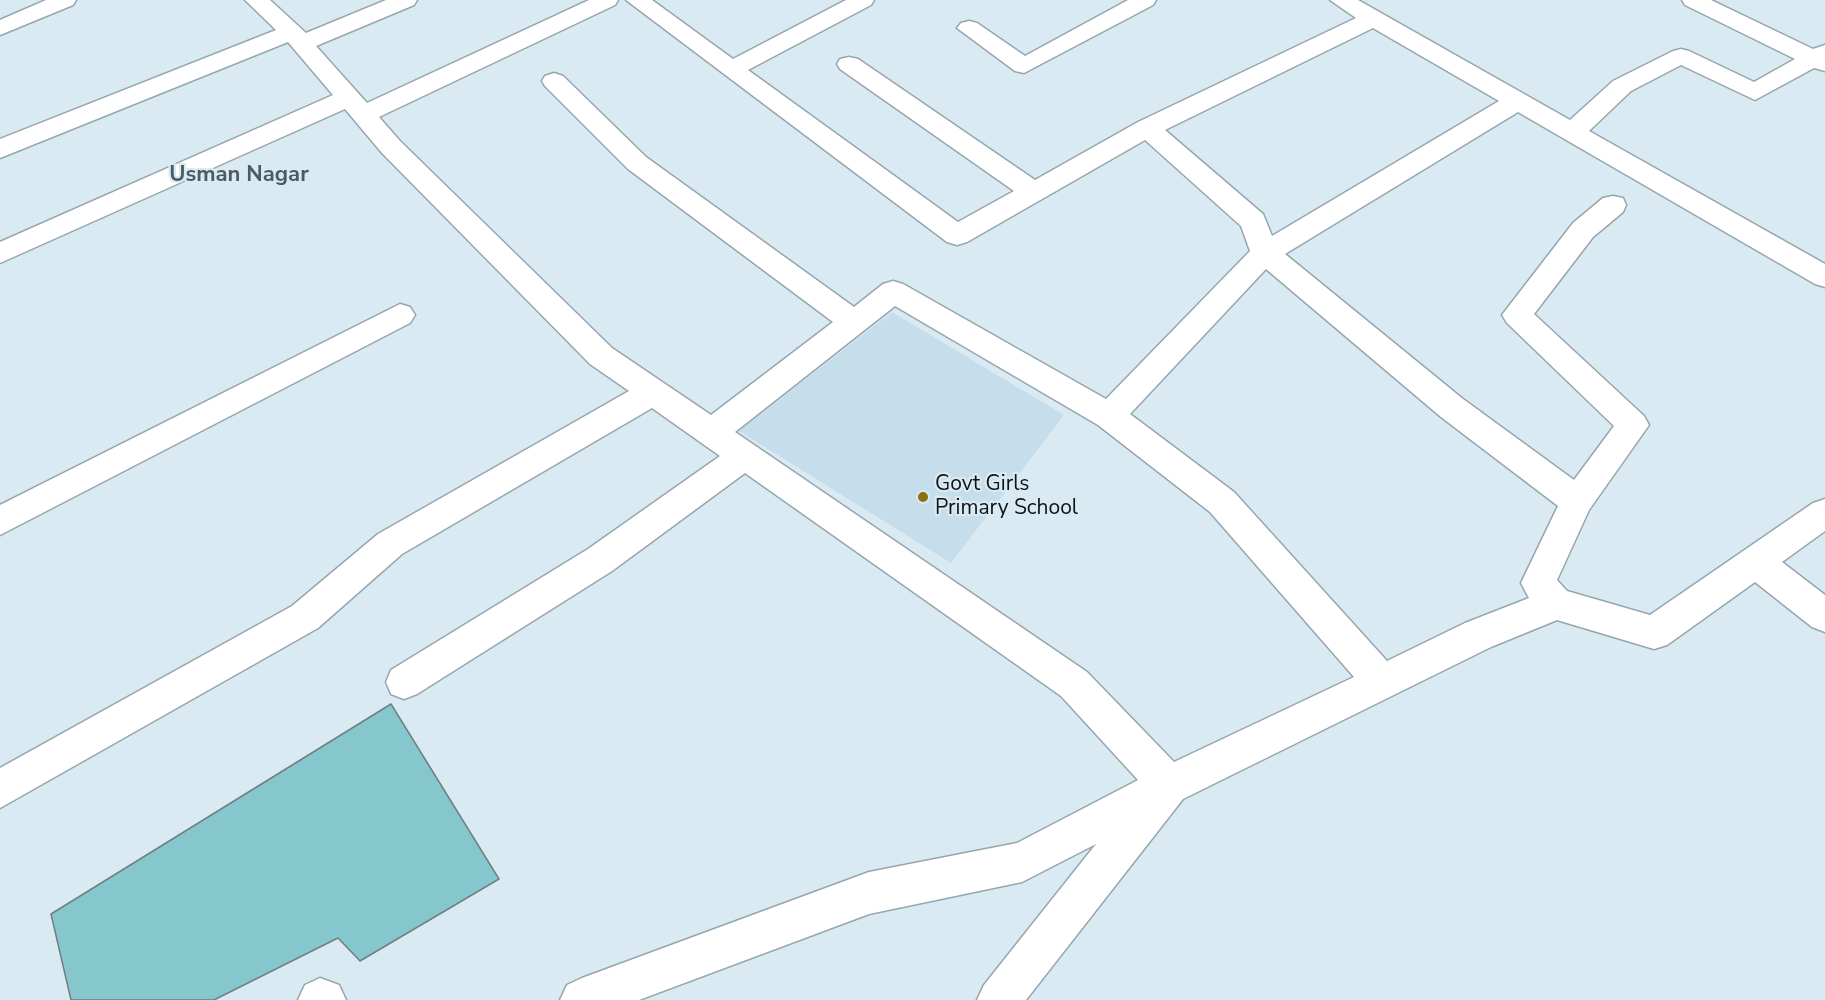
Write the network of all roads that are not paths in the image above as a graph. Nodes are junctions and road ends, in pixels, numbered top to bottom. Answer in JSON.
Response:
{"nodes":[{"id":1,"x":65,"y":0,"type":"edge"},
{"id":2,"x":256,"y":0,"type":"edge"},
{"id":3,"x":406,"y":0,"type":"edge"},
{"id":4,"x":607,"y":0,"type":"edge"},
{"id":5,"x":637,"y":0,"type":"edge"},
{"id":6,"x":863,"y":0,"type":"edge"},
{"id":7,"x":1145,"y":0,"type":"edge"},
{"id":8,"x":1341,"y":0,"type":"edge"},
{"id":9,"x":1693,"y":0,"type":"edge"},
{"id":10,"x":1373,"y":19,"type":"junction"},
{"id":11,"x":0,"y":28,"type":"edge"},
{"id":12,"x":969,"y":28,"type":"dead end"},
{"id":13,"x":297,"y":38,"type":"junction"},
{"id":14,"x":1822,"y":58,"type":"edge"},
{"id":15,"x":849,"y":64,"type":"dead end"},
{"id":16,"x":731,"y":69,"type":"junction"},
{"id":17,"x":554,"y":81,"type":"dead end"},
{"id":18,"x":1518,"y":101,"type":"junction"},
{"id":19,"x":356,"y":106,"type":"junction"},
{"id":20,"x":1147,"y":128,"type":"junction"},
{"id":21,"x":1572,"y":132,"type":"junction"},
{"id":22,"x":0,"y":148,"type":"edge"},
{"id":23,"x":1034,"y":192,"type":"junction"},
{"id":24,"x":1613,"y":206,"type":"dead end"},
{"id":25,"x":0,"y":253,"type":"edge"},
{"id":26,"x":1265,"y":253,"type":"junction"},
{"id":27,"x":1825,"y":277,"type":"edge"},
{"id":28,"x":400,"y":315,"type":"dead end"},
{"id":29,"x":854,"y":322,"type":"junction"},
{"id":30,"x":653,"y":392,"type":"junction"},
{"id":31,"x":1108,"y":416,"type":"junction"},
{"id":32,"x":711,"y":433,"type":"junction"},
{"id":33,"x":745,"y":456,"type":"junction"},
{"id":34,"x":1577,"y":501,"type":"junction"},
{"id":35,"x":1825,"y":513,"type":"edge"},
{"id":36,"x":0,"y":521,"type":"edge"},
{"id":37,"x":1755,"y":562,"type":"junction"},
{"id":38,"x":1556,"y":604,"type":"junction"},
{"id":39,"x":1825,"y":616,"type":"edge"},
{"id":40,"x":404,"y":682,"type":"dead end"},
{"id":41,"x":1382,"y":682,"type":"junction"},
{"id":42,"x":1169,"y":785,"type":"junction"},
{"id":43,"x":0,"y":789,"type":"edge"},
{"id":44,"x":582,"y":1000,"type":"edge"},
{"id":45,"x":999,"y":1000,"type":"edge"}],
"edges":[{"from":1,"to":11,"type":"street"},
{"from":2,"to":13,"type":"street"},
{"from":3,"to":13,"type":"street"},
{"from":4,"to":19,"type":"street"},
{"from":5,"to":16,"type":"street"},
{"from":6,"to":16,"type":"street"},
{"from":7,"to":12,"type":"street"},
{"from":8,"to":10,"type":"street"},
{"from":9,"to":14,"type":"street"},
{"from":10,"to":18,"type":"street"},
{"from":10,"to":20,"type":"street"},
{"from":13,"to":19,"type":"street"},
{"from":13,"to":22,"type":"street"},
{"from":14,"to":21,"type":"street"},
{"from":15,"to":23,"type":"street"},
{"from":16,"to":23,"type":"street"},
{"from":17,"to":29,"type":"street"},
{"from":18,"to":21,"type":"street"},
{"from":18,"to":26,"type":"street"},
{"from":19,"to":25,"type":"street"},
{"from":19,"to":30,"type":"street"},
{"from":20,"to":23,"type":"street"},
{"from":20,"to":26,"type":"street"},
{"from":21,"to":27,"type":"street"},
{"from":24,"to":34,"type":"street"},
{"from":26,"to":31,"type":"street"},
{"from":26,"to":34,"type":"street"},
{"from":28,"to":36,"type":"street"},
{"from":29,"to":31,"type":"street"},
{"from":29,"to":32,"type":"street"},
{"from":30,"to":32,"type":"street"},
{"from":30,"to":43,"type":"street"},
{"from":31,"to":41,"type":"street"},
{"from":32,"to":33,"type":"street"},
{"from":33,"to":40,"type":"street"},
{"from":33,"to":42,"type":"street"},
{"from":34,"to":38,"type":"street"},
{"from":35,"to":37,"type":"street"},
{"from":37,"to":38,"type":"street"},
{"from":37,"to":39,"type":"street"},
{"from":38,"to":41,"type":"street"},
{"from":41,"to":42,"type":"street"},
{"from":42,"to":44,"type":"street"},
{"from":42,"to":45,"type":"street"}]}
